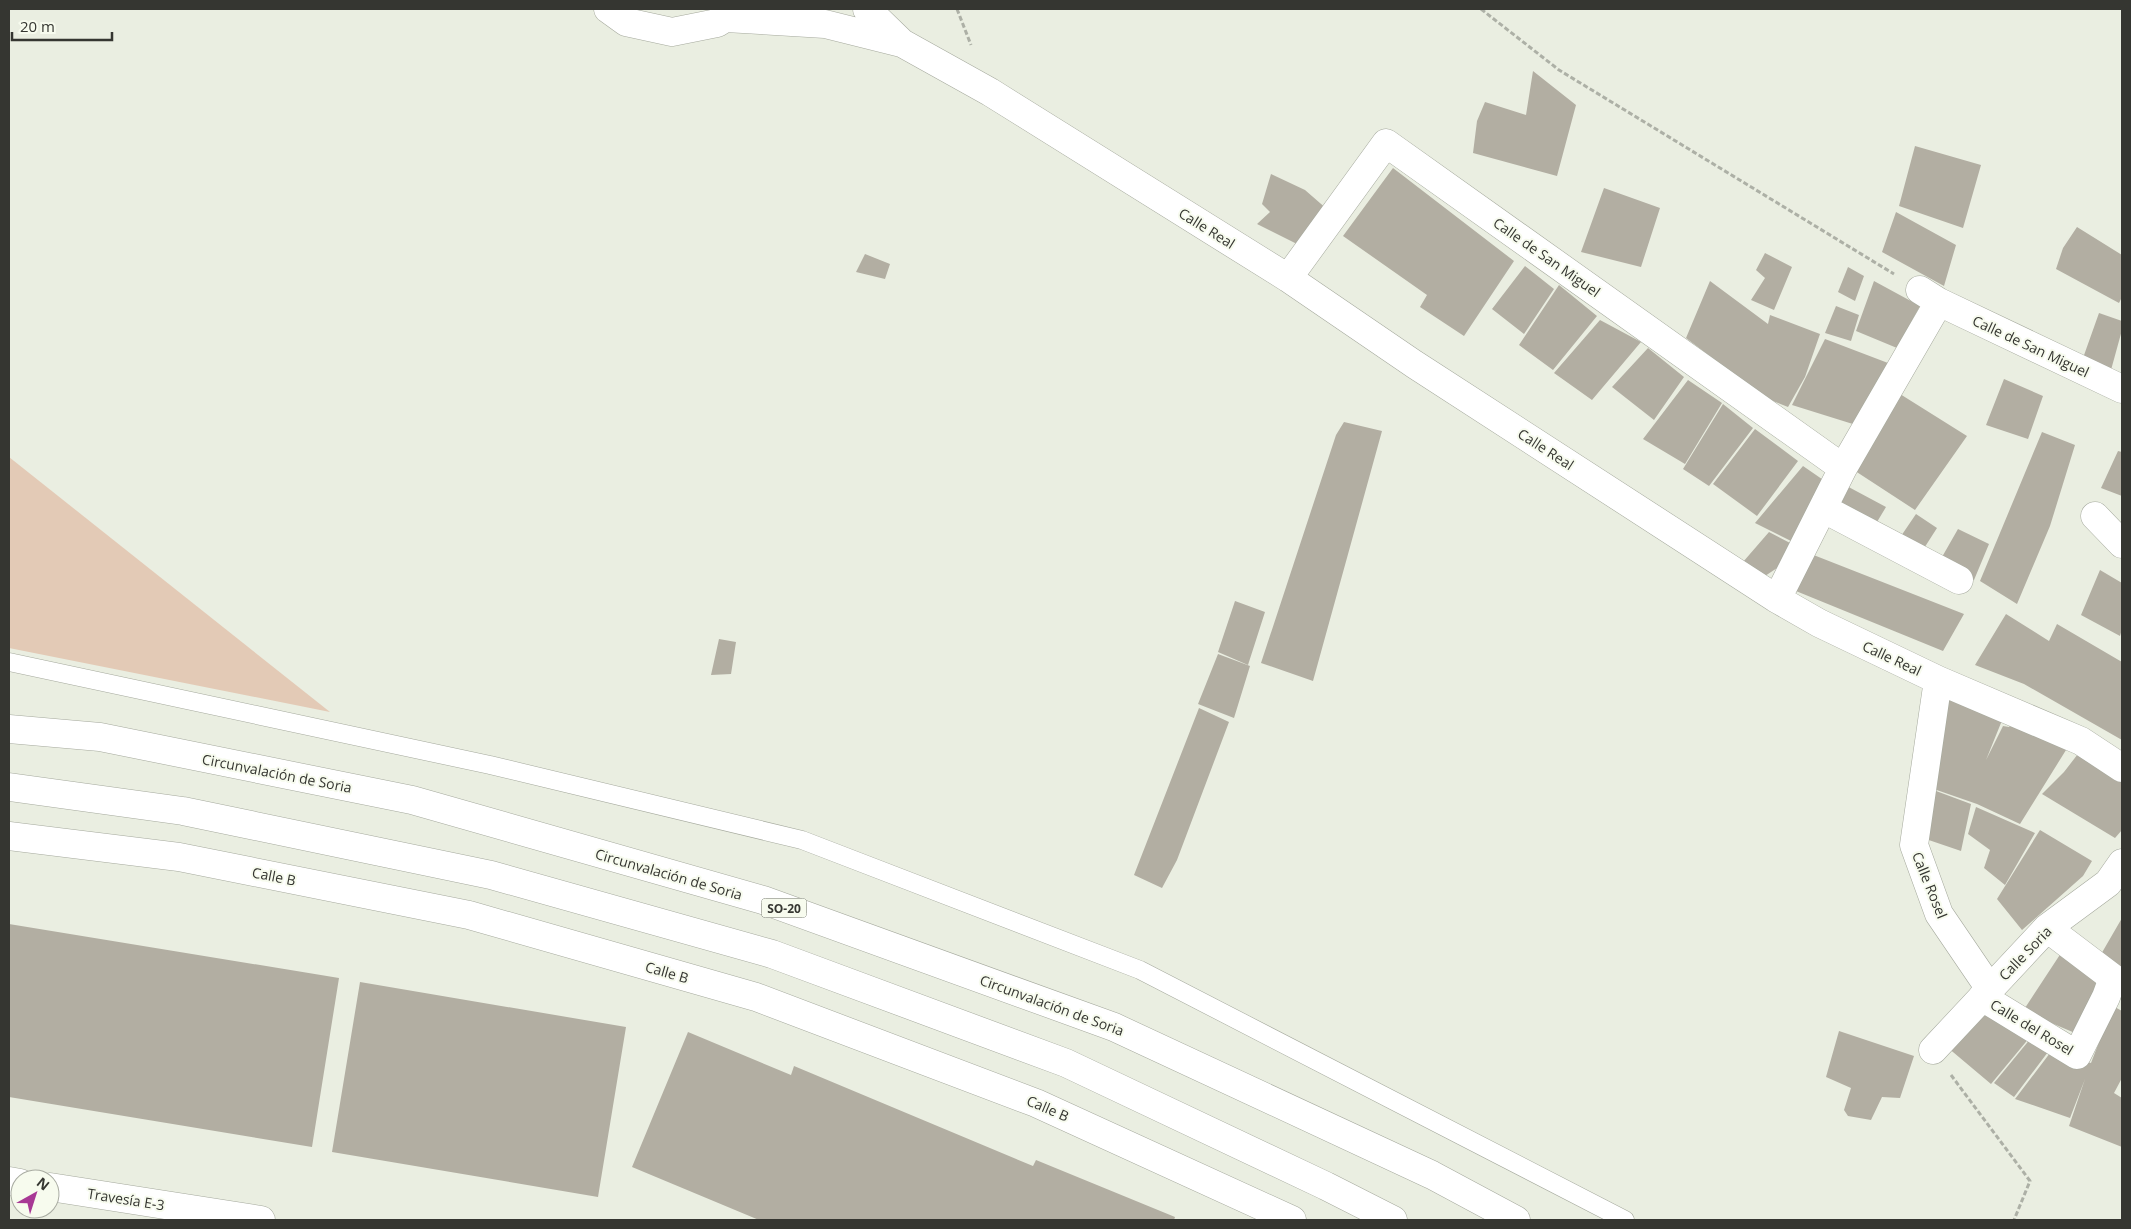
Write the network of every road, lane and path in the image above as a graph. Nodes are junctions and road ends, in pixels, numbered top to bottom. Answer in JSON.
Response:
{"nodes":[{"id":1,"x":608,"y":9,"type":"edge"},
{"id":2,"x":867,"y":9,"type":"edge"},
{"id":3,"x":1481,"y":9,"type":"edge"},
{"id":4,"x":733,"y":13,"type":"edge"},
{"id":5,"x":902,"y":43,"type":"junction"},
{"id":6,"x":1288,"y":278,"type":"junction"},
{"id":7,"x":1930,"y":296,"type":"junction"},
{"id":8,"x":2122,"y":389,"type":"edge"},
{"id":9,"x":1843,"y":468,"type":"junction"},
{"id":10,"x":1824,"y":509,"type":"junction"},
{"id":11,"x":2095,"y":516,"type":"dead end"},
{"id":12,"x":2122,"y":544,"type":"edge"},
{"id":13,"x":1959,"y":580,"type":"dead end"},
{"id":14,"x":1777,"y":599,"type":"junction"},
{"id":15,"x":9,"y":662,"type":"edge"},
{"id":16,"x":1938,"y":680,"type":"junction"},
{"id":17,"x":9,"y":729,"type":"edge"},
{"id":18,"x":2122,"y":768,"type":"edge"},
{"id":19,"x":9,"y":787,"type":"edge"},
{"id":20,"x":9,"y":836,"type":"edge"},
{"id":21,"x":2122,"y":863,"type":"edge"},
{"id":22,"x":2047,"y":928,"type":"junction"},
{"id":23,"x":1986,"y":993,"type":"junction"},
{"id":24,"x":2114,"y":1001,"type":"edge"},
{"id":25,"x":1933,"y":1050,"type":"joint"},
{"id":26,"x":60,"y":1189,"type":"edge"},
{"id":27,"x":1238,"y":1194,"type":"junction"},
{"id":28,"x":261,"y":1220,"type":"edge"},
{"id":29,"x":1266,"y":1220,"type":"edge"},
{"id":30,"x":1292,"y":1220,"type":"edge"},
{"id":31,"x":1393,"y":1220,"type":"edge"},
{"id":32,"x":1516,"y":1220,"type":"edge"},
{"id":33,"x":1625,"y":1220,"type":"edge"},
{"id":34,"x":2014,"y":1220,"type":"edge"}],
"edges":[{"from":1,"to":4,"type":"main road"},
{"from":2,"to":5,"type":"main road"},
{"from":3,"to":7,"type":"path"},
{"from":4,"to":5,"type":"main road"},
{"from":5,"to":6,"type":"main road","name":"Calle Real"},
{"from":6,"to":9,"type":"main road","name":"Calle de San Miguel"},
{"from":6,"to":14,"type":"main road","name":"Calle Real"},
{"from":7,"to":8,"type":"main road","name":"Calle de San Miguel"},
{"from":7,"to":9,"type":"main road"},
{"from":9,"to":10,"type":"main road"},
{"from":10,"to":13,"type":"main road"},
{"from":10,"to":14,"type":"main road"},
{"from":11,"to":12,"type":"main road"},
{"from":14,"to":16,"type":"main road","name":"Calle Real"},
{"from":15,"to":33,"type":"lane"},
{"from":16,"to":18,"type":"main road","name":"Calle Real"},
{"from":16,"to":23,"type":"main road","name":"Calle Rosel"},
{"from":17,"to":32,"type":"main road","name":"Circunvalación de Soria","number":"SO-20"},
{"from":19,"to":31,"type":"main road"},
{"from":20,"to":27,"type":"main road","name":"Calle B"},
{"from":21,"to":22,"type":"main road","name":"Calle Soria"},
{"from":22,"to":23,"type":"main road","name":"Calle Soria"},
{"from":22,"to":24,"type":"main road","name":"Calle del Rosel"},
{"from":23,"to":24,"type":"main road","name":"Calle del Rosel"},
{"from":23,"to":25,"type":"main road","name":"Calle Soria"},
{"from":25,"to":34,"type":"path"},
{"from":26,"to":28,"type":"main road","name":"Travesía E-3"},
{"from":27,"to":29,"type":"main road"},
{"from":27,"to":30,"type":"main road","name":"Calle B"}]}
